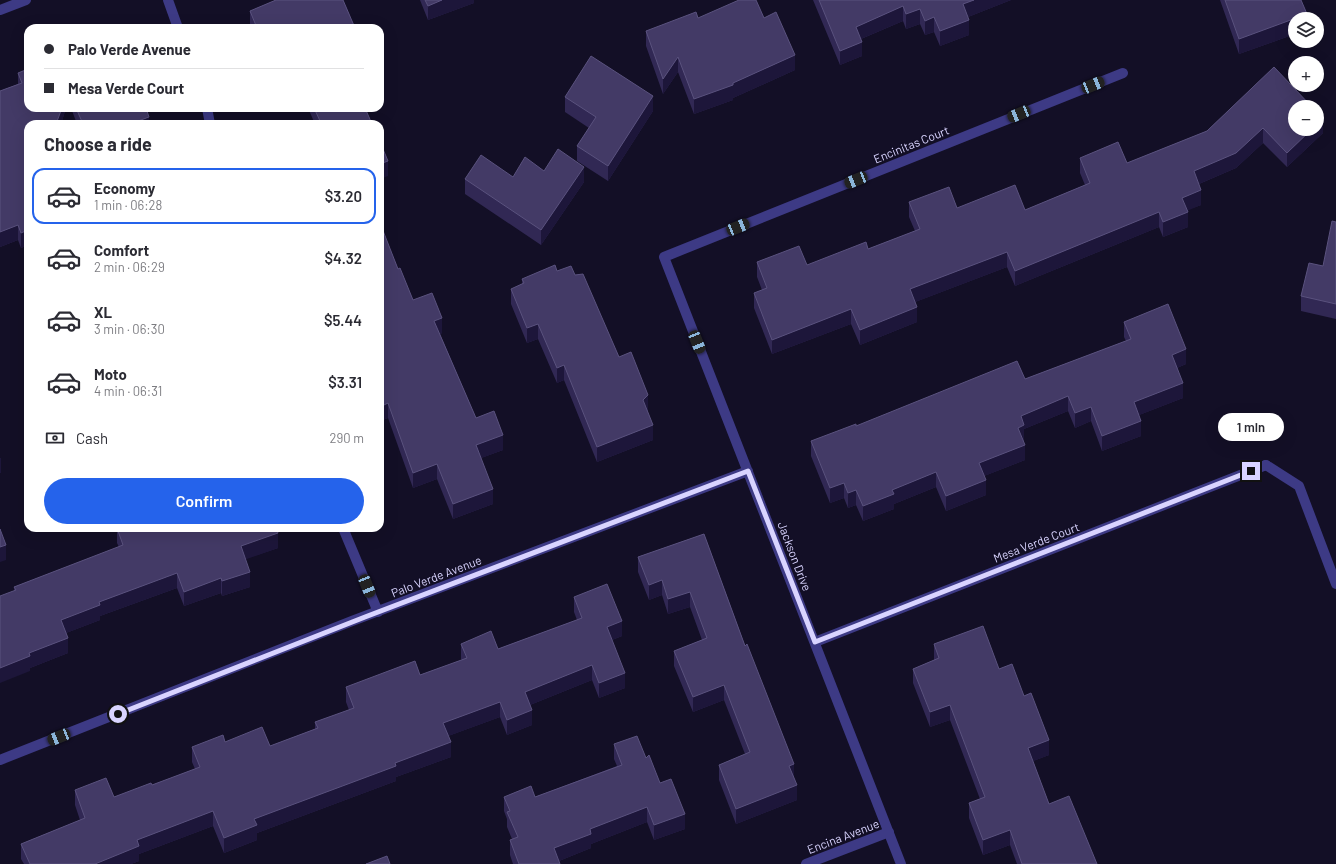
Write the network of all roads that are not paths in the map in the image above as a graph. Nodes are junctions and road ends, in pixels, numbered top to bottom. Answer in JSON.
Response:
{"nodes":[{"id":1,"x":26,"y":0,"type":"edge"},
{"id":2,"x":168,"y":0,"type":"edge"},
{"id":3,"x":0,"y":10,"type":"edge"},
{"id":4,"x":177,"y":24,"type":"edge"},
{"id":5,"x":1123,"y":73,"type":"dead end"},
{"id":6,"x":664,"y":257,"type":"joint"},
{"id":7,"x":748,"y":471,"type":"junction"},
{"id":8,"x":346,"y":532,"type":"edge"},
{"id":9,"x":1336,"y":584,"type":"edge"},
{"id":10,"x":378,"y":612,"type":"junction"},
{"id":11,"x":815,"y":642,"type":"junction"},
{"id":12,"x":0,"y":760,"type":"edge"},
{"id":13,"x":889,"y":832,"type":"junction"},
{"id":14,"x":806,"y":864,"type":"edge"},
{"id":15,"x":901,"y":864,"type":"edge"}],
"edges":[{"from":1,"to":3,"type":"street"},
{"from":2,"to":4,"type":"street"},
{"from":5,"to":6,"type":"street","name":"Encinitas Court"},
{"from":6,"to":7,"type":"street","name":"Jackson Drive"},
{"from":7,"to":10,"type":"street","name":"Palo Verde Avenue"},
{"from":7,"to":11,"type":"street","name":"Jackson Drive"},
{"from":8,"to":10,"type":"street"},
{"from":9,"to":11,"type":"street","name":"Mesa Verde Court"},
{"from":10,"to":12,"type":"street","name":"Palo Verde Avenue"},
{"from":11,"to":13,"type":"street","name":"Jackson Drive"},
{"from":13,"to":14,"type":"street","name":"Encina Avenue"},
{"from":13,"to":15,"type":"street","name":"Jackson Drive"}]}
